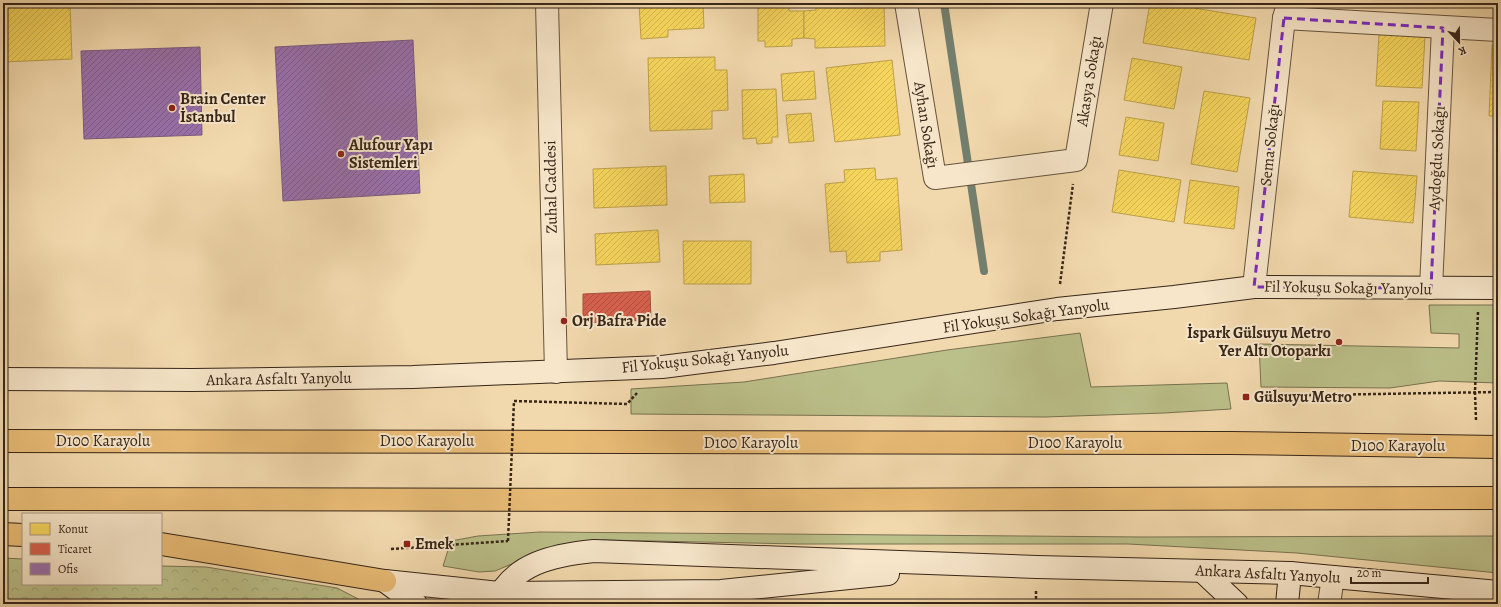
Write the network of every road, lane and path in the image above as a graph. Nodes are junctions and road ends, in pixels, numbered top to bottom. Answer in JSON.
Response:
{"nodes":[{"id":1,"x":547,"y":3,"type":"edge"},
{"id":2,"x":906,"y":3,"type":"edge"},
{"id":3,"x":1102,"y":3,"type":"edge"},
{"id":4,"x":1286,"y":11,"type":"edge"},
{"id":5,"x":1444,"y":28,"type":"junction"},
{"id":6,"x":1498,"y":30,"type":"edge"},
{"id":7,"x":1076,"y":160,"type":"junction"},
{"id":8,"x":1254,"y":287,"type":"junction"},
{"id":9,"x":1430,"y":288,"type":"junction"},
{"id":10,"x":1489,"y":288,"type":"edge"},
{"id":11,"x":1057,"y":309,"type":"junction"},
{"id":12,"x":556,"y":372,"type":"junction"},
{"id":13,"x":3,"y":379,"type":"edge"},
{"id":14,"x":1475,"y":392,"type":"junction"},
{"id":15,"x":1498,"y":392,"type":"edge"},
{"id":16,"x":1258,"y":396,"type":"dead end"},
{"id":17,"x":570,"y":402,"type":"dead end"},
{"id":18,"x":1476,"y":420,"type":"dead end"},
{"id":19,"x":3,"y":441,"type":"edge"},
{"id":20,"x":1498,"y":446,"type":"edge"},
{"id":21,"x":1498,"y":498,"type":"edge"},
{"id":22,"x":3,"y":499,"type":"edge"},
{"id":23,"x":3,"y":534,"type":"edge"},
{"id":24,"x":22,"y":535,"type":"edge"},
{"id":25,"x":162,"y":544,"type":"edge"},
{"id":26,"x":391,"y":549,"type":"dead end"},
{"id":27,"x":1037,"y":567,"type":"junction"},
{"id":28,"x":1202,"y":570,"type":"junction"},
{"id":29,"x":1290,"y":574,"type":"junction"},
{"id":30,"x":1334,"y":577,"type":"junction"},
{"id":31,"x":385,"y":581,"type":"junction"},
{"id":32,"x":721,"y":591,"type":"junction"},
{"id":33,"x":1498,"y":592,"type":"edge"},
{"id":34,"x":497,"y":599,"type":"edge"},
{"id":35,"x":1036,"y":602,"type":"dead end"},
{"id":36,"x":416,"y":604,"type":"edge"},
{"id":37,"x":680,"y":604,"type":"edge"},
{"id":38,"x":1146,"y":604,"type":"edge"},
{"id":39,"x":1237,"y":604,"type":"edge"},
{"id":40,"x":1286,"y":604,"type":"edge"},
{"id":41,"x":1329,"y":604,"type":"edge"}],
"edges":[{"from":1,"to":12,"type":"main road","name":"Zuhal Caddesi"},
{"from":2,"to":7,"type":"main road","name":"Ayhan Sokağı"},
{"from":3,"to":7,"type":"main road","name":"Akasya Sokağı"},
{"from":4,"to":5,"type":"main road"},
{"from":4,"to":8,"type":"main road","name":"Sema Sokağı"},
{"from":5,"to":6,"type":"main road"},
{"from":5,"to":9,"type":"main road","name":"Aydoğdu Sokağı"},
{"from":7,"to":11,"type":"path"},
{"from":8,"to":9,"type":"main road","name":"Fil Yokuşu Sokağı Yanyolu"},
{"from":8,"to":11,"type":"main road","name":"Fil Yokuşu Sokağı Yanyolu"},
{"from":9,"to":10,"type":"main road","name":"Fil Yokuşu Sokağı Yanyolu"},
{"from":10,"to":14,"type":"path"},
{"from":11,"to":12,"type":"main road","name":"Fil Yokuşu Sokağı Yanyolu"},
{"from":12,"to":13,"type":"main road","name":"Ankara Asfaltı Yanyolu"},
{"from":14,"to":15,"type":"path"},
{"from":14,"to":16,"type":"path"},
{"from":14,"to":18,"type":"path"},
{"from":17,"to":26,"type":"path","bridge":true},
{"from":19,"to":20,"type":"highway","name":"D100 Karayolu"},
{"from":21,"to":22,"type":"highway"},
{"from":23,"to":24,"type":"highway"},
{"from":25,"to":31,"type":"highway"},
{"from":27,"to":28,"type":"main road","name":"Ankara Asfaltı Yanyolu"},
{"from":27,"to":32,"type":"main road"},
{"from":27,"to":34,"type":"main road"},
{"from":28,"to":29,"type":"main road","name":"Ankara Asfaltı Yanyolu"},
{"from":28,"to":39,"type":"main road"},
{"from":29,"to":30,"type":"main road","name":"Ankara Asfaltı Yanyolu"},
{"from":29,"to":40,"type":"main road"},
{"from":30,"to":33,"type":"main road","name":"Ankara Asfaltı Yanyolu"},
{"from":30,"to":41,"type":"main road"},
{"from":31,"to":34,"type":"main road"},
{"from":31,"to":36,"type":"main road"},
{"from":32,"to":34,"type":"main road"},
{"from":32,"to":37,"type":"main road"},
{"from":35,"to":38,"type":"path"}]}
